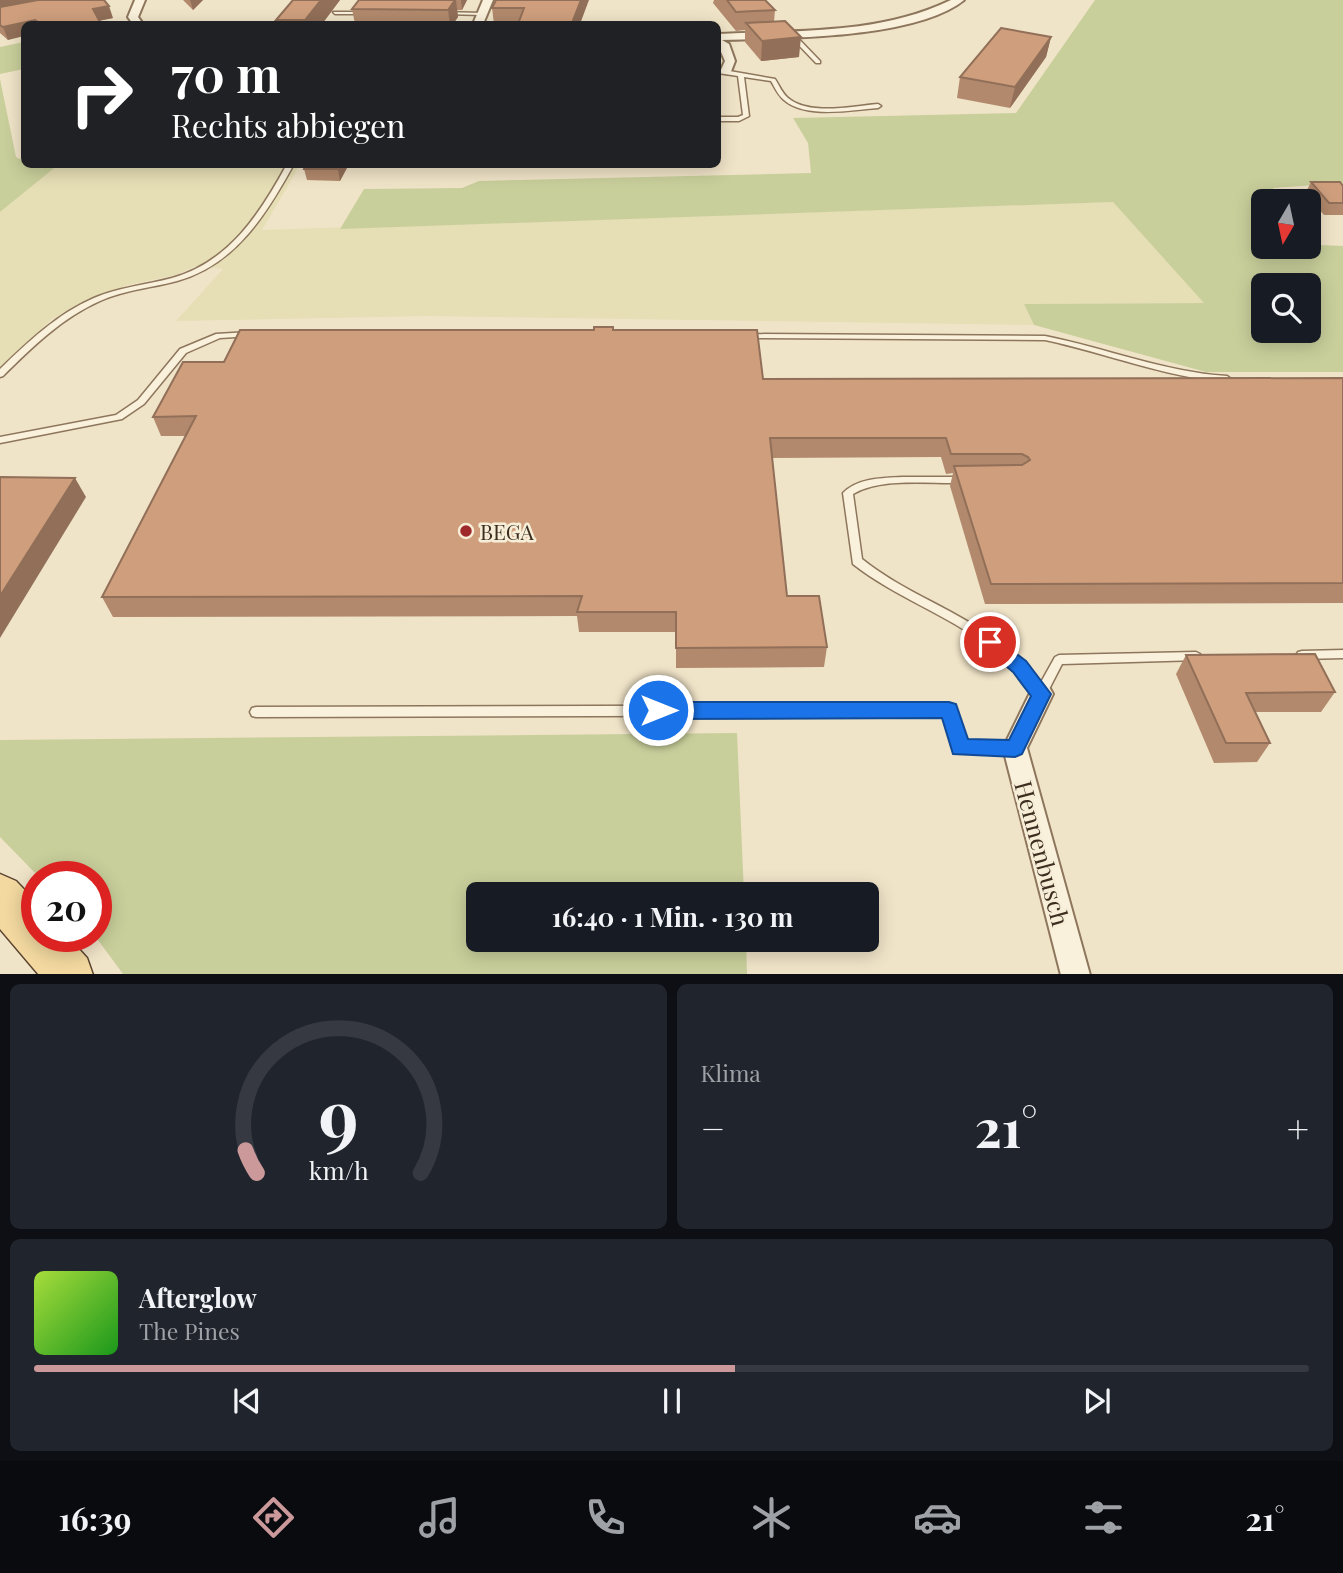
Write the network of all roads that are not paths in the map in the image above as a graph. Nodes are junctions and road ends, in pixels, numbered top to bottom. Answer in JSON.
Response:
{"nodes":[{"id":1,"x":140,"y":0,"type":"edge"},
{"id":2,"x":488,"y":0,"type":"edge"},
{"id":3,"x":959,"y":0,"type":"edge"},
{"id":4,"x":335,"y":13,"type":"dead end"},
{"id":5,"x":375,"y":13,"type":"edge"},
{"id":6,"x":442,"y":13,"type":"edge"},
{"id":7,"x":482,"y":14,"type":"junction"},
{"id":8,"x":136,"y":21,"type":"edge"},
{"id":9,"x":479,"y":21,"type":"edge"},
{"id":10,"x":792,"y":34,"type":"junction"},
{"id":11,"x":721,"y":40,"type":"edge"},
{"id":12,"x":721,"y":42,"type":"edge"},
{"id":13,"x":818,"y":62,"type":"dead end"},
{"id":14,"x":722,"y":71,"type":"edge"},
{"id":15,"x":741,"y":76,"type":"junction"},
{"id":16,"x":878,"y":106,"type":"dead end"},
{"id":17,"x":721,"y":119,"type":"edge"},
{"id":18,"x":289,"y":168,"type":"edge"},
{"id":19,"x":265,"y":334,"type":"edge"},
{"id":20,"x":736,"y":336,"type":"edge"},
{"id":21,"x":0,"y":373,"type":"edge"},
{"id":22,"x":1242,"y":379,"type":"edge"},
{"id":23,"x":0,"y":440,"type":"edge"},
{"id":24,"x":975,"y":480,"type":"edge"},
{"id":25,"x":1343,"y":654,"type":"edge"},
{"id":26,"x":1289,"y":655,"type":"edge"},
{"id":27,"x":1208,"y":657,"type":"edge"},
{"id":28,"x":1041,"y":694,"type":"junction"},
{"id":29,"x":256,"y":712,"type":"dead end"},
{"id":30,"x":1015,"y":748,"type":"junction"},
{"id":31,"x":0,"y":896,"type":"edge"},
{"id":32,"x":21,"y":919,"type":"edge"},
{"id":33,"x":51,"y":952,"type":"edge"},
{"id":34,"x":70,"y":974,"type":"edge"},
{"id":35,"x":1076,"y":974,"type":"edge"}],
"edges":[{"from":1,"to":8,"type":"street"},
{"from":2,"to":7,"type":"street"},
{"from":3,"to":10,"type":"street"},
{"from":4,"to":5,"type":"lane"},
{"from":6,"to":7,"type":"lane"},
{"from":7,"to":9,"type":"street"},
{"from":10,"to":11,"type":"street"},
{"from":10,"to":13,"type":"lane"},
{"from":12,"to":14,"type":"street"},
{"from":14,"to":15,"type":"lane"},
{"from":15,"to":16,"type":"lane"},
{"from":15,"to":17,"type":"lane"},
{"from":18,"to":21,"type":"lane"},
{"from":19,"to":23,"type":"lane"},
{"from":20,"to":22,"type":"lane"},
{"from":24,"to":28,"type":"lane"},
{"from":25,"to":26,"type":"lane"},
{"from":27,"to":28,"type":"lane"},
{"from":28,"to":30,"type":"street"},
{"from":29,"to":30,"type":"lane"},
{"from":30,"to":35,"type":"street","name":"Hennenbusch"},
{"from":31,"to":32,"type":"main road"},
{"from":33,"to":34,"type":"main road"}]}
